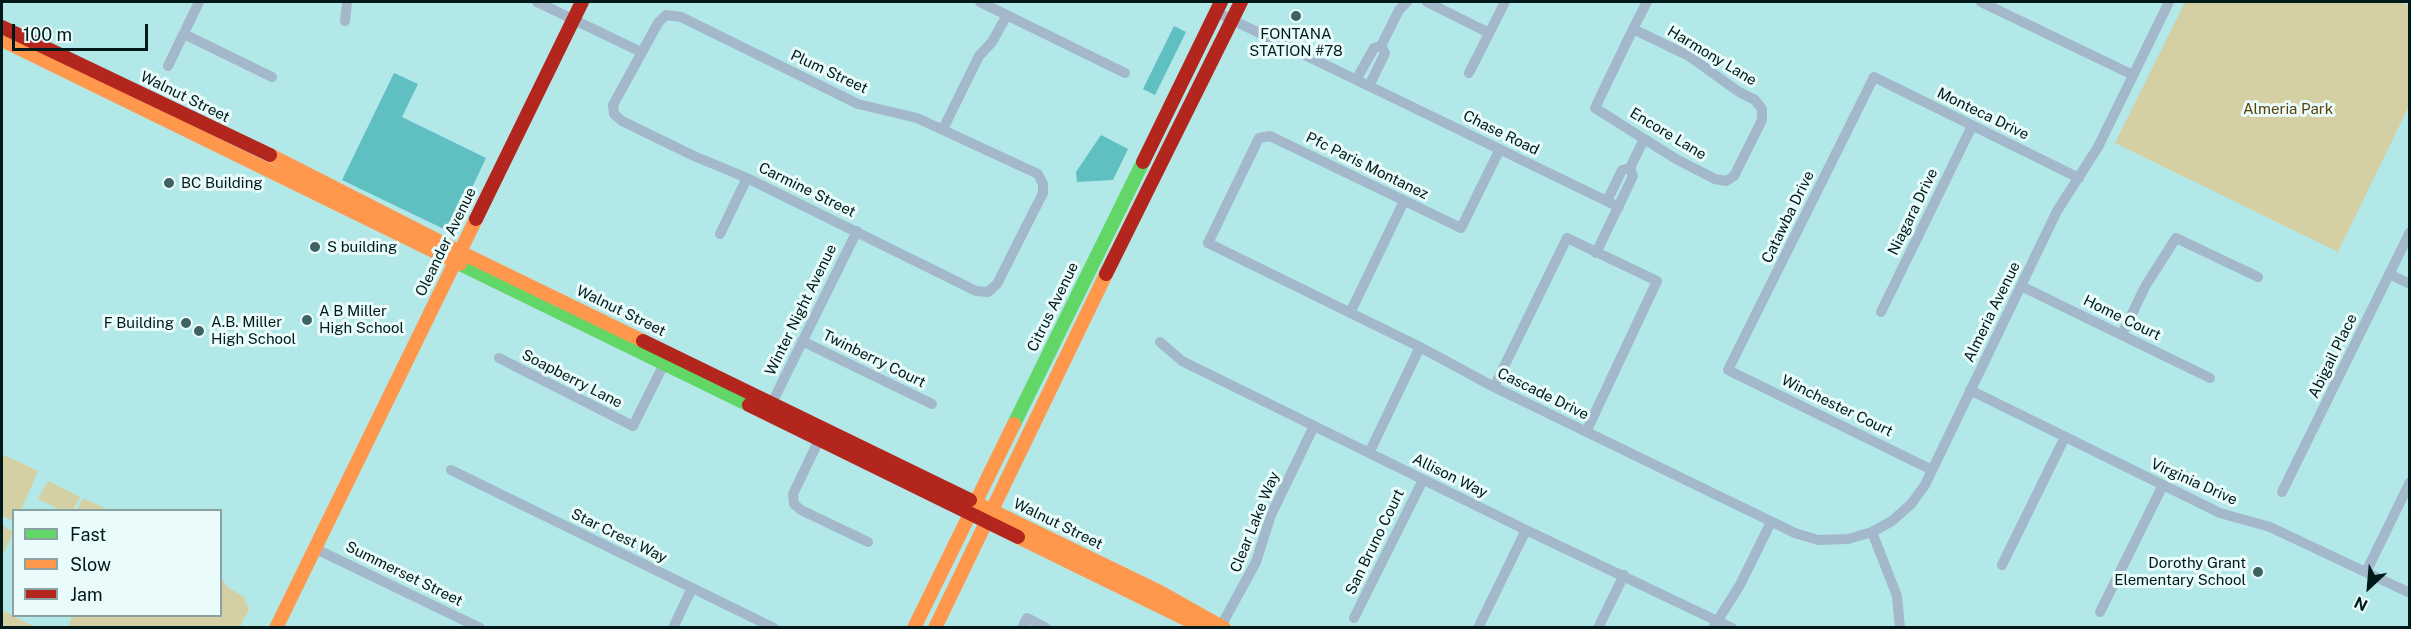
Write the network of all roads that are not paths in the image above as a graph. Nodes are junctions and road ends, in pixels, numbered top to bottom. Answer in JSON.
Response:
{"nodes":[{"id":1,"x":199,"y":2,"type":"edge"},
{"id":2,"x":347,"y":2,"type":"edge"},
{"id":3,"x":537,"y":2,"type":"edge"},
{"id":4,"x":582,"y":2,"type":"edge"},
{"id":5,"x":980,"y":2,"type":"edge"},
{"id":6,"x":1241,"y":2,"type":"edge"},
{"id":7,"x":1407,"y":2,"type":"edge"},
{"id":8,"x":1427,"y":2,"type":"edge"},
{"id":9,"x":1504,"y":2,"type":"edge"},
{"id":10,"x":1647,"y":2,"type":"edge"},
{"id":11,"x":1981,"y":2,"type":"edge"},
{"id":12,"x":2169,"y":2,"type":"edge"},
{"id":13,"x":1219,"y":7,"type":"edge"},
{"id":14,"x":1007,"y":15,"type":"junction"},
{"id":15,"x":573,"y":19,"type":"junction"},
{"id":16,"x":1232,"y":20,"type":"junction"},
{"id":17,"x":345,"y":21,"type":"dead end"},
{"id":18,"x":2,"y":27,"type":"edge"},
{"id":19,"x":1633,"y":28,"type":"junction"},
{"id":20,"x":1489,"y":33,"type":"junction"},
{"id":21,"x":184,"y":34,"type":"junction"},
{"id":22,"x":2,"y":40,"type":"edge"},
{"id":23,"x":1382,"y":44,"type":"junction"},
{"id":24,"x":641,"y":52,"type":"junction"},
{"id":25,"x":168,"y":66,"type":"dead end"},
{"id":26,"x":1125,"y":73,"type":"dead end"},
{"id":27,"x":1469,"y":73,"type":"dead end"},
{"id":28,"x":2133,"y":75,"type":"junction"},
{"id":29,"x":272,"y":77,"type":"dead end"},
{"id":30,"x":1874,"y":77,"type":"joint"},
{"id":31,"x":1356,"y":80,"type":"junction"},
{"id":32,"x":1369,"y":86,"type":"junction"},
{"id":33,"x":1972,"y":126,"type":"junction"},
{"id":34,"x":943,"y":129,"type":"junction"},
{"id":35,"x":1644,"y":140,"type":"junction"},
{"id":36,"x":1500,"y":149,"type":"junction"},
{"id":37,"x":1630,"y":168,"type":"junction"},
{"id":38,"x":747,"y":178,"type":"junction"},
{"id":39,"x":2079,"y":178,"type":"junction"},
{"id":40,"x":1726,"y":181,"type":"joint"},
{"id":41,"x":1404,"y":201,"type":"junction"},
{"id":42,"x":1607,"y":201,"type":"junction"},
{"id":43,"x":1619,"y":207,"type":"junction"},
{"id":44,"x":857,"y":231,"type":"junction"},
{"id":45,"x":2409,"y":232,"type":"edge"},
{"id":46,"x":720,"y":234,"type":"dead end"},
{"id":47,"x":1208,"y":243,"type":"joint"},
{"id":48,"x":1596,"y":253,"type":"junction"},
{"id":49,"x":457,"y":257,"type":"junction"},
{"id":50,"x":2389,"y":274,"type":"junction"},
{"id":51,"x":2258,"y":276,"type":"dead end"},
{"id":52,"x":2409,"y":284,"type":"edge"},
{"id":53,"x":2021,"y":286,"type":"junction"},
{"id":54,"x":988,"y":292,"type":"joint"},
{"id":55,"x":1881,"y":312,"type":"dead end"},
{"id":56,"x":1350,"y":313,"type":"junction"},
{"id":57,"x":2122,"y":334,"type":"junction"},
{"id":58,"x":802,"y":342,"type":"junction"},
{"id":59,"x":1160,"y":342,"type":"dead end"},
{"id":60,"x":1420,"y":348,"type":"junction"},
{"id":61,"x":499,"y":358,"type":"dead end"},
{"id":62,"x":664,"y":364,"type":"junction"},
{"id":63,"x":1728,"y":370,"type":"joint"},
{"id":64,"x":2210,"y":378,"type":"dead end"},
{"id":65,"x":1494,"y":387,"type":"junction"},
{"id":66,"x":1970,"y":390,"type":"junction"},
{"id":67,"x":772,"y":403,"type":"junction"},
{"id":68,"x":932,"y":404,"type":"dead end"},
{"id":69,"x":1314,"y":426,"type":"junction"},
{"id":70,"x":1586,"y":432,"type":"junction"},
{"id":71,"x":2065,"y":437,"type":"junction"},
{"id":72,"x":819,"y":440,"type":"junction"},
{"id":73,"x":1369,"y":453,"type":"junction"},
{"id":74,"x":451,"y":470,"type":"dead end"},
{"id":75,"x":1932,"y":470,"type":"junction"},
{"id":76,"x":1423,"y":480,"type":"junction"},
{"id":77,"x":2409,"y":483,"type":"edge"},
{"id":78,"x":2163,"y":486,"type":"junction"},
{"id":79,"x":2282,"y":492,"type":"dead end"},
{"id":80,"x":973,"y":508,"type":"junction"},
{"id":81,"x":990,"y":516,"type":"junction"},
{"id":82,"x":1771,"y":522,"type":"junction"},
{"id":83,"x":1526,"y":530,"type":"junction"},
{"id":84,"x":1872,"y":532,"type":"junction"},
{"id":85,"x":868,"y":542,"type":"dead end"},
{"id":86,"x":314,"y":548,"type":"junction"},
{"id":87,"x":2002,"y":565,"type":"dead end"},
{"id":88,"x":2366,"y":572,"type":"junction"},
{"id":89,"x":1624,"y":575,"type":"junction"},
{"id":90,"x":692,"y":588,"type":"junction"},
{"id":91,"x":2409,"y":593,"type":"edge"},
{"id":92,"x":2100,"y":612,"type":"dead end"},
{"id":93,"x":1354,"y":618,"type":"dead end"},
{"id":94,"x":1024,"y":623,"type":"edge"},
{"id":95,"x":1715,"y":624,"type":"edge"},
{"id":96,"x":276,"y":627,"type":"edge"},
{"id":97,"x":480,"y":627,"type":"edge"},
{"id":98,"x":673,"y":627,"type":"edge"},
{"id":99,"x":774,"y":627,"type":"edge"},
{"id":100,"x":914,"y":627,"type":"edge"},
{"id":101,"x":935,"y":627,"type":"edge"},
{"id":102,"x":1046,"y":627,"type":"edge"},
{"id":103,"x":1204,"y":627,"type":"edge"},
{"id":104,"x":1222,"y":627,"type":"edge"},
{"id":105,"x":1478,"y":627,"type":"edge"},
{"id":106,"x":1598,"y":627,"type":"edge"},
{"id":107,"x":1732,"y":627,"type":"edge"},
{"id":108,"x":1900,"y":627,"type":"edge"}],
"edges":[{"from":1,"to":21,"type":"street"},
{"from":2,"to":17,"type":"street"},
{"from":3,"to":15,"type":"street"},
{"from":4,"to":15,"type":"street","name":"Oleander Avenue"},
{"from":5,"to":14,"type":"street"},
{"from":6,"to":16,"type":"street"},
{"from":7,"to":23,"type":"street"},
{"from":8,"to":20,"type":"street"},
{"from":9,"to":20,"type":"street"},
{"from":10,"to":19,"type":"street"},
{"from":11,"to":28,"type":"street"},
{"from":12,"to":28,"type":"street","name":"Almeria Avenue"},
{"from":13,"to":16,"type":"street","name":"Chase Road"},
{"from":13,"to":80,"type":"street","name":"Citrus Avenue"},
{"from":14,"to":26,"type":"street"},
{"from":14,"to":34,"type":"street"},
{"from":15,"to":24,"type":"street"},
{"from":15,"to":49,"type":"street","name":"Oleander Avenue"},
{"from":16,"to":31,"type":"street","name":"Chase Road"},
{"from":16,"to":81,"type":"street"},
{"from":18,"to":49,"type":"street","name":"Walnut Street"},
{"from":19,"to":35,"type":"street","name":"Encore Lane"},
{"from":19,"to":40,"type":"street","name":"Harmony Lane"},
{"from":20,"to":27,"type":"street"},
{"from":21,"to":25,"type":"street"},
{"from":21,"to":29,"type":"street"},
{"from":22,"to":49,"type":"street","name":"Walnut Street"},
{"from":23,"to":31,"type":"street"},
{"from":23,"to":32,"type":"street"},
{"from":24,"to":34,"type":"street","name":"Plum Street"},
{"from":24,"to":38,"type":"street","name":"Carmine Street"},
{"from":28,"to":39,"type":"street","name":"Almeria Avenue"},
{"from":30,"to":33,"type":"street","name":"Monteca Drive"},
{"from":30,"to":63,"type":"street","name":"Catawba Drive"},
{"from":31,"to":32,"type":"street","name":"Chase Road"},
{"from":32,"to":36,"type":"street","name":"Chase Road"},
{"from":33,"to":39,"type":"street","name":"Monteca Drive"},
{"from":33,"to":55,"type":"street","name":"Niagara Drive"},
{"from":34,"to":54,"type":"street","name":"Plum Street"},
{"from":35,"to":37,"type":"street"},
{"from":35,"to":40,"type":"street","name":"Encore Lane"},
{"from":36,"to":41,"type":"street","name":"Pfc Paris Montanez"},
{"from":36,"to":42,"type":"street","name":"Chase Road"},
{"from":37,"to":42,"type":"street"},
{"from":37,"to":43,"type":"street"},
{"from":38,"to":44,"type":"street","name":"Carmine Street"},
{"from":38,"to":46,"type":"street"},
{"from":39,"to":53,"type":"street","name":"Almeria Avenue"},
{"from":41,"to":47,"type":"street","name":"Pfc Paris Montanez"},
{"from":41,"to":56,"type":"street"},
{"from":42,"to":43,"type":"street","name":"Chase Road"},
{"from":43,"to":48,"type":"street"},
{"from":44,"to":54,"type":"street","name":"Carmine Street"},
{"from":44,"to":58,"type":"street","name":"Winter Night Avenue"},
{"from":45,"to":50,"type":"street","name":"Abigail Place"},
{"from":47,"to":56,"type":"street","name":"Cascade Drive"},
{"from":48,"to":65,"type":"street"},
{"from":48,"to":70,"type":"street"},
{"from":49,"to":62,"type":"street","name":"Walnut Street"},
{"from":49,"to":67,"type":"street","name":"Walnut Street"},
{"from":49,"to":86,"type":"street","name":"Oleander Avenue"},
{"from":50,"to":52,"type":"street"},
{"from":50,"to":79,"type":"street","name":"Abigail Place"},
{"from":51,"to":57,"type":"street"},
{"from":53,"to":57,"type":"street","name":"Home Court"},
{"from":53,"to":66,"type":"street","name":"Almeria Avenue"},
{"from":56,"to":60,"type":"street","name":"Cascade Drive"},
{"from":57,"to":64,"type":"street","name":"Home Court"},
{"from":58,"to":67,"type":"street","name":"Winter Night Avenue"},
{"from":58,"to":68,"type":"street","name":"Twinberry Court"},
{"from":59,"to":69,"type":"street","name":"Allison Way"},
{"from":60,"to":65,"type":"street","name":"Cascade Drive"},
{"from":60,"to":73,"type":"street"},
{"from":61,"to":62,"type":"street","name":"Soapberry Lane"},
{"from":62,"to":72,"type":"street","name":"Walnut Street"},
{"from":63,"to":75,"type":"street","name":"Winchester Court"},
{"from":65,"to":70,"type":"street","name":"Cascade Drive"},
{"from":66,"to":71,"type":"street","name":"Virginia Drive"},
{"from":66,"to":75,"type":"street","name":"Almeria Avenue"},
{"from":67,"to":80,"type":"street","name":"Walnut Street"},
{"from":69,"to":73,"type":"street","name":"Allison Way"},
{"from":69,"to":104,"type":"street","name":"Clear Lake Way"},
{"from":70,"to":82,"type":"street","name":"Cascade Drive"},
{"from":71,"to":78,"type":"street","name":"Virginia Drive"},
{"from":71,"to":87,"type":"street"},
{"from":72,"to":80,"type":"street","name":"Walnut Street"},
{"from":72,"to":85,"type":"street"},
{"from":73,"to":76,"type":"street","name":"Allison Way"},
{"from":74,"to":90,"type":"street","name":"Star Crest Way"},
{"from":75,"to":84,"type":"street","name":"Almeria Avenue"},
{"from":76,"to":83,"type":"street","name":"Allison Way"},
{"from":76,"to":93,"type":"street","name":"San Bruno Court"},
{"from":77,"to":88,"type":"street"},
{"from":78,"to":88,"type":"street","name":"Virginia Drive"},
{"from":78,"to":92,"type":"street"},
{"from":80,"to":81,"type":"street","name":"Walnut Street"},
{"from":80,"to":100,"type":"street","name":"Citrus Avenue"},
{"from":81,"to":101,"type":"street"},
{"from":81,"to":103,"type":"street","name":"Walnut Street"},
{"from":81,"to":104,"type":"street","name":"Walnut Street"},
{"from":82,"to":84,"type":"street","name":"Cascade Drive"},
{"from":82,"to":95,"type":"street"},
{"from":83,"to":89,"type":"street","name":"Allison Way"},
{"from":83,"to":105,"type":"street"},
{"from":84,"to":108,"type":"street"},
{"from":86,"to":96,"type":"street","name":"Oleander Avenue"},
{"from":86,"to":97,"type":"street","name":"Summerset Street"},
{"from":88,"to":91,"type":"street","name":"Virginia Drive"},
{"from":89,"to":95,"type":"street","name":"Allison Way"},
{"from":89,"to":106,"type":"street"},
{"from":90,"to":98,"type":"street"},
{"from":90,"to":99,"type":"street","name":"Star Crest Way"},
{"from":94,"to":102,"type":"street"},
{"from":95,"to":107,"type":"street","name":"Allison Way"}]}
